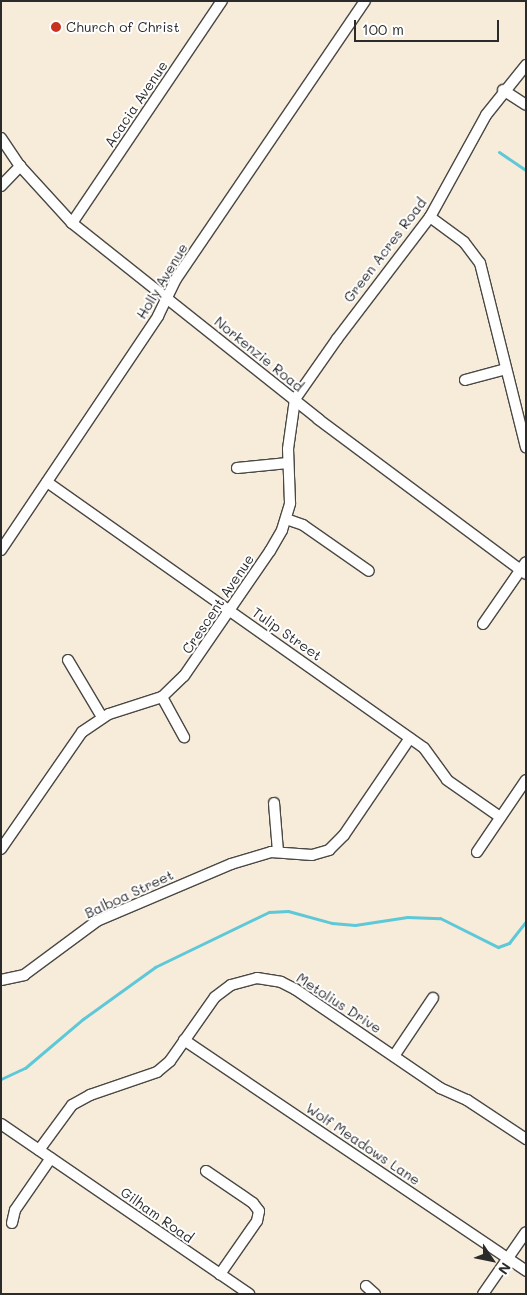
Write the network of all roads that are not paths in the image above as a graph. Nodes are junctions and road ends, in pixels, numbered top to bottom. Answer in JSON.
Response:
{"nodes":[{"id":1,"x":222,"y":1,"type":"edge"},
{"id":2,"x":365,"y":1,"type":"edge"},
{"id":3,"x":526,"y":65,"type":"edge"},
{"id":4,"x":504,"y":90,"type":"junction"},
{"id":5,"x":526,"y":105,"type":"edge"},
{"id":6,"x":1,"y":138,"type":"edge"},
{"id":7,"x":20,"y":166,"type":"junction"},
{"id":8,"x":1,"y":186,"type":"edge"},
{"id":9,"x":430,"y":217,"type":"junction"},
{"id":10,"x":72,"y":223,"type":"junction"},
{"id":11,"x":167,"y":296,"type":"junction"},
{"id":12,"x":506,"y":369,"type":"junction"},
{"id":13,"x":465,"y":380,"type":"dead end"},
{"id":14,"x":295,"y":400,"type":"junction"},
{"id":15,"x":526,"y":447,"type":"edge"},
{"id":16,"x":288,"y":463,"type":"junction"},
{"id":17,"x":238,"y":468,"type":"dead end"},
{"id":18,"x":47,"y":482,"type":"junction"},
{"id":19,"x":286,"y":519,"type":"junction"},
{"id":20,"x":3,"y":544,"type":"edge"},
{"id":21,"x":524,"y":568,"type":"edge"},
{"id":22,"x":369,"y":571,"type":"dead end"},
{"id":23,"x":230,"y":610,"type":"junction"},
{"id":24,"x":483,"y":624,"type":"dead end"},
{"id":25,"x":68,"y":660,"type":"dead end"},
{"id":26,"x":162,"y":697,"type":"junction"},
{"id":27,"x":102,"y":717,"type":"junction"},
{"id":28,"x":184,"y":737,"type":"dead end"},
{"id":29,"x":410,"y":738,"type":"junction"},
{"id":30,"x":526,"y":780,"type":"edge"},
{"id":31,"x":274,"y":803,"type":"dead end"},
{"id":32,"x":500,"y":817,"type":"junction"},
{"id":33,"x":1,"y":849,"type":"edge"},
{"id":34,"x":278,"y":852,"type":"junction"},
{"id":35,"x":477,"y":852,"type":"dead end"},
{"id":36,"x":1,"y":980,"type":"edge"},
{"id":37,"x":433,"y":998,"type":"dead end"},
{"id":38,"x":184,"y":1040,"type":"junction"},
{"id":39,"x":394,"y":1056,"type":"junction"},
{"id":40,"x":1,"y":1124,"type":"edge"},
{"id":41,"x":526,"y":1139,"type":"edge"},
{"id":42,"x":39,"y":1150,"type":"junction"},
{"id":43,"x":51,"y":1158,"type":"junction"},
{"id":44,"x":206,"y":1172,"type":"dead end"},
{"id":45,"x":12,"y":1223,"type":"dead end"},
{"id":46,"x":526,"y":1232,"type":"edge"},
{"id":47,"x":508,"y":1258,"type":"junction"},
{"id":48,"x":526,"y":1271,"type":"edge"},
{"id":49,"x":220,"y":1274,"type":"junction"},
{"id":50,"x":366,"y":1286,"type":"dead end"},
{"id":51,"x":249,"y":1294,"type":"edge"},
{"id":52,"x":375,"y":1294,"type":"edge"},
{"id":53,"x":483,"y":1294,"type":"edge"}],
"edges":[{"from":1,"to":10,"type":"street","name":"Acacia Avenue"},
{"from":2,"to":11,"type":"street","name":"Holly Avenue"},
{"from":3,"to":4,"type":"street","name":"Green Acres Road"},
{"from":4,"to":5,"type":"street"},
{"from":4,"to":9,"type":"street","name":"Green Acres Road"},
{"from":6,"to":7,"type":"street","name":"Norkenzie Road"},
{"from":7,"to":8,"type":"street"},
{"from":7,"to":10,"type":"street","name":"Norkenzie Road"},
{"from":9,"to":12,"type":"street"},
{"from":9,"to":14,"type":"street","name":"Green Acres Road"},
{"from":10,"to":11,"type":"street","name":"Norkenzie Road"},
{"from":11,"to":14,"type":"street","name":"Norkenzie Road"},
{"from":11,"to":18,"type":"street","name":"Holly Avenue"},
{"from":12,"to":13,"type":"street"},
{"from":12,"to":15,"type":"street"},
{"from":14,"to":16,"type":"street","name":"Crescent Avenue"},
{"from":14,"to":21,"type":"street","name":"Norkenzie Road"},
{"from":16,"to":17,"type":"street"},
{"from":16,"to":19,"type":"street","name":"Crescent Avenue"},
{"from":18,"to":20,"type":"street","name":"Holly Avenue"},
{"from":18,"to":23,"type":"street","name":"Tulip Street"},
{"from":19,"to":22,"type":"street"},
{"from":19,"to":23,"type":"street","name":"Crescent Avenue"},
{"from":21,"to":24,"type":"street","name":"Norkenzie Road"},
{"from":23,"to":26,"type":"street","name":"Crescent Avenue"},
{"from":23,"to":29,"type":"street","name":"Tulip Street"},
{"from":25,"to":27,"type":"street"},
{"from":26,"to":27,"type":"street","name":"Crescent Avenue"},
{"from":26,"to":28,"type":"street"},
{"from":27,"to":33,"type":"street","name":"Crescent Avenue"},
{"from":29,"to":32,"type":"street","name":"Tulip Street"},
{"from":29,"to":34,"type":"street","name":"Balboa Street"},
{"from":30,"to":32,"type":"street"},
{"from":31,"to":34,"type":"street"},
{"from":32,"to":35,"type":"street"},
{"from":34,"to":36,"type":"street","name":"Balboa Street"},
{"from":37,"to":39,"type":"street"},
{"from":38,"to":39,"type":"street","name":"Metolius Drive"},
{"from":38,"to":42,"type":"street","name":"Metolius Drive"},
{"from":38,"to":47,"type":"street","name":"Wolf Meadows Lane"},
{"from":39,"to":41,"type":"street","name":"Metolius Drive"},
{"from":40,"to":42,"type":"street","name":"Gilham Road"},
{"from":42,"to":43,"type":"street","name":"Gilham Road"},
{"from":43,"to":45,"type":"street"},
{"from":43,"to":49,"type":"street","name":"Gilham Road"},
{"from":44,"to":49,"type":"street"},
{"from":46,"to":47,"type":"street"},
{"from":47,"to":48,"type":"street","name":"Wolf Meadows Lane"},
{"from":47,"to":53,"type":"street"},
{"from":49,"to":51,"type":"street","name":"Gilham Road"},
{"from":50,"to":52,"type":"street"}]}
